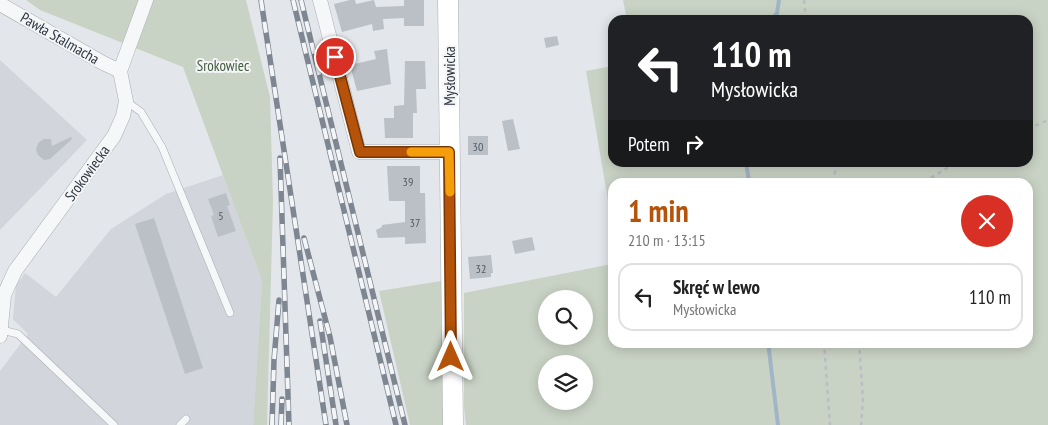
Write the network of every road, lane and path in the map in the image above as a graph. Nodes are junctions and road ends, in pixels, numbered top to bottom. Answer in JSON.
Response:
{"nodes":[{"id":1,"x":146,"y":0,"type":"edge"},
{"id":2,"x":320,"y":0,"type":"edge"},
{"id":3,"x":448,"y":0,"type":"edge"},
{"id":4,"x":804,"y":0,"type":"edge"},
{"id":5,"x":0,"y":4,"type":"edge"},
{"id":6,"x":806,"y":15,"type":"edge"},
{"id":7,"x":120,"y":71,"type":"junction"},
{"id":8,"x":126,"y":101,"type":"junction"},
{"id":9,"x":1048,"y":120,"type":"edge"},
{"id":10,"x":1033,"y":127,"type":"edge"},
{"id":11,"x":449,"y":152,"type":"junction"},
{"id":12,"x":949,"y":167,"type":"edge"},
{"id":13,"x":931,"y":178,"type":"edge"},
{"id":14,"x":230,"y":313,"type":"dead end"},
{"id":15,"x":1,"y":333,"type":"edge"},
{"id":16,"x":824,"y":348,"type":"edge"},
{"id":17,"x":859,"y":348,"type":"edge"},
{"id":18,"x":186,"y":418,"type":"dead end"},
{"id":19,"x":114,"y":425,"type":"edge"},
{"id":20,"x":180,"y":425,"type":"edge"},
{"id":21,"x":453,"y":425,"type":"edge"},
{"id":22,"x":830,"y":425,"type":"edge"},
{"id":23,"x":861,"y":425,"type":"edge"}],
"edges":[{"from":1,"to":7,"type":"street"},
{"from":2,"to":11,"type":"street"},
{"from":3,"to":11,"type":"street","name":"Mysłowicka"},
{"from":4,"to":6,"type":"path"},
{"from":5,"to":7,"type":"street","name":"Pawła Stalmacha"},
{"from":7,"to":8,"type":"street","name":"Srokowiecka"},
{"from":8,"to":14,"type":"lane"},
{"from":8,"to":15,"type":"street","name":"Srokowiecka"},
{"from":9,"to":10,"type":"path"},
{"from":11,"to":21,"type":"street","name":"Mysłowicka"},
{"from":12,"to":13,"type":"path"},
{"from":15,"to":19,"type":"lane"},
{"from":16,"to":22,"type":"path"},
{"from":17,"to":23,"type":"path"},
{"from":18,"to":20,"type":"lane"}]}
